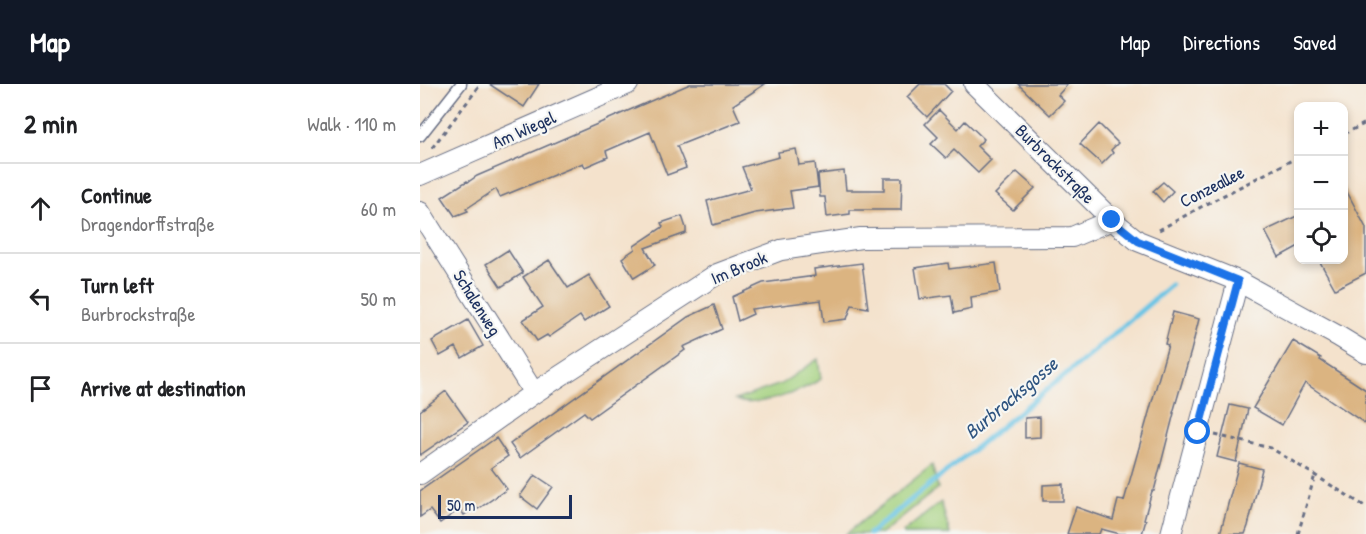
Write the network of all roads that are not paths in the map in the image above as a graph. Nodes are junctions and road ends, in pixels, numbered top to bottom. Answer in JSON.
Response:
{"nodes":[{"id":1,"x":460,"y":84,"type":"edge"},
{"id":2,"x":628,"y":84,"type":"edge"},
{"id":3,"x":974,"y":84,"type":"edge"},
{"id":4,"x":420,"y":136,"type":"edge"},
{"id":5,"x":420,"y":175,"type":"edge"},
{"id":6,"x":420,"y":212,"type":"edge"},
{"id":7,"x":1112,"y":220,"type":"junction"},
{"id":8,"x":1238,"y":281,"type":"junction"},
{"id":9,"x":1366,"y":353,"type":"edge"},
{"id":10,"x":534,"y":393,"type":"junction"},
{"id":11,"x":420,"y":474,"type":"edge"},
{"id":12,"x":1171,"y":534,"type":"edge"}],
"edges":[{"from":1,"to":4,"type":"lane"},
{"from":2,"to":5,"type":"street","name":"Am Wiegel"},
{"from":3,"to":7,"type":"street","name":"Burbrockstraße"},
{"from":6,"to":10,"type":"street","name":"Schalenweg"},
{"from":7,"to":8,"type":"street","name":"Burbrockstraße"},
{"from":7,"to":10,"type":"street","name":"Im Brook"},
{"from":8,"to":9,"type":"street","name":"Burbrockstraße"},
{"from":8,"to":12,"type":"street"},
{"from":10,"to":11,"type":"street","name":"Im Brook"}]}
